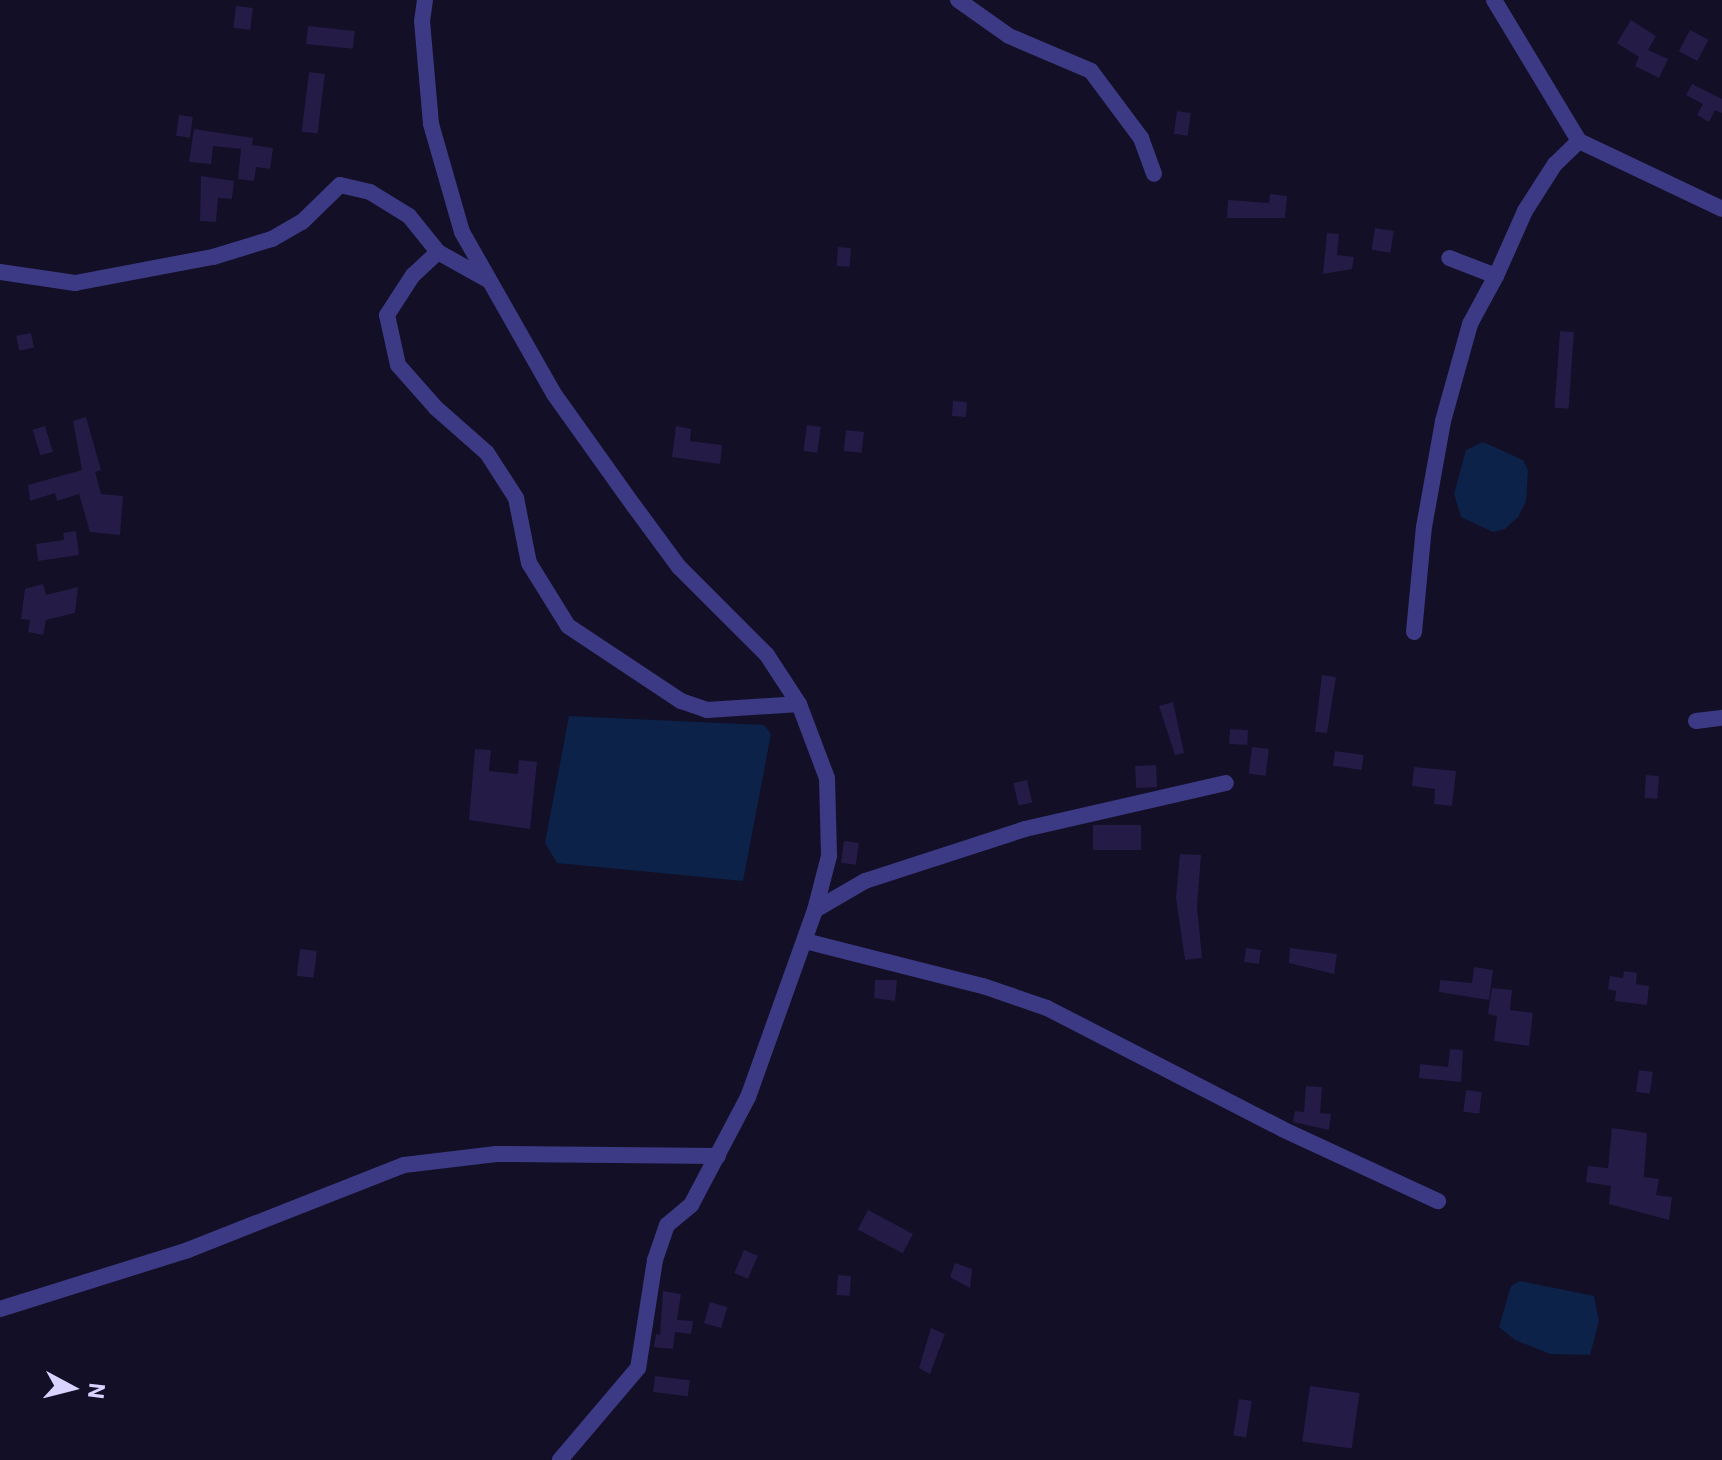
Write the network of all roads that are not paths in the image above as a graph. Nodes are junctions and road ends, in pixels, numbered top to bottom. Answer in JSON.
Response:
{"nodes":[{"id":1,"x":425,"y":0,"type":"edge"},
{"id":2,"x":958,"y":0,"type":"edge"},
{"id":3,"x":1494,"y":0,"type":"edge"},
{"id":4,"x":1579,"y":141,"type":"junction"},
{"id":5,"x":1154,"y":174,"type":"dead end"},
{"id":6,"x":1722,"y":209,"type":"edge"},
{"id":7,"x":438,"y":252,"type":"junction"},
{"id":8,"x":1449,"y":258,"type":"dead end"},
{"id":9,"x":0,"y":272,"type":"edge"},
{"id":10,"x":1496,"y":276,"type":"junction"},
{"id":11,"x":488,"y":280,"type":"junction"},
{"id":12,"x":1414,"y":632,"type":"dead end"},
{"id":13,"x":799,"y":704,"type":"junction"},
{"id":14,"x":1722,"y":718,"type":"edge"},
{"id":15,"x":1696,"y":721,"type":"dead end"},
{"id":16,"x":1226,"y":783,"type":"dead end"},
{"id":17,"x":815,"y":910,"type":"junction"},
{"id":18,"x":805,"y":941,"type":"junction"},
{"id":19,"x":718,"y":1156,"type":"junction"},
{"id":20,"x":1438,"y":1201,"type":"dead end"},
{"id":21,"x":0,"y":1309,"type":"edge"},
{"id":22,"x":560,"y":1460,"type":"edge"}],
"edges":[{"from":1,"to":11,"type":"street"},
{"from":2,"to":5,"type":"street"},
{"from":3,"to":4,"type":"street"},
{"from":4,"to":6,"type":"street"},
{"from":4,"to":10,"type":"street"},
{"from":7,"to":9,"type":"street"},
{"from":7,"to":11,"type":"street"},
{"from":7,"to":13,"type":"street"},
{"from":8,"to":10,"type":"street"},
{"from":10,"to":12,"type":"street"},
{"from":11,"to":13,"type":"street"},
{"from":13,"to":17,"type":"street"},
{"from":14,"to":15,"type":"street"},
{"from":16,"to":17,"type":"street"},
{"from":17,"to":18,"type":"street"},
{"from":18,"to":19,"type":"street"},
{"from":18,"to":20,"type":"street"},
{"from":19,"to":21,"type":"street"},
{"from":19,"to":22,"type":"street"}]}
